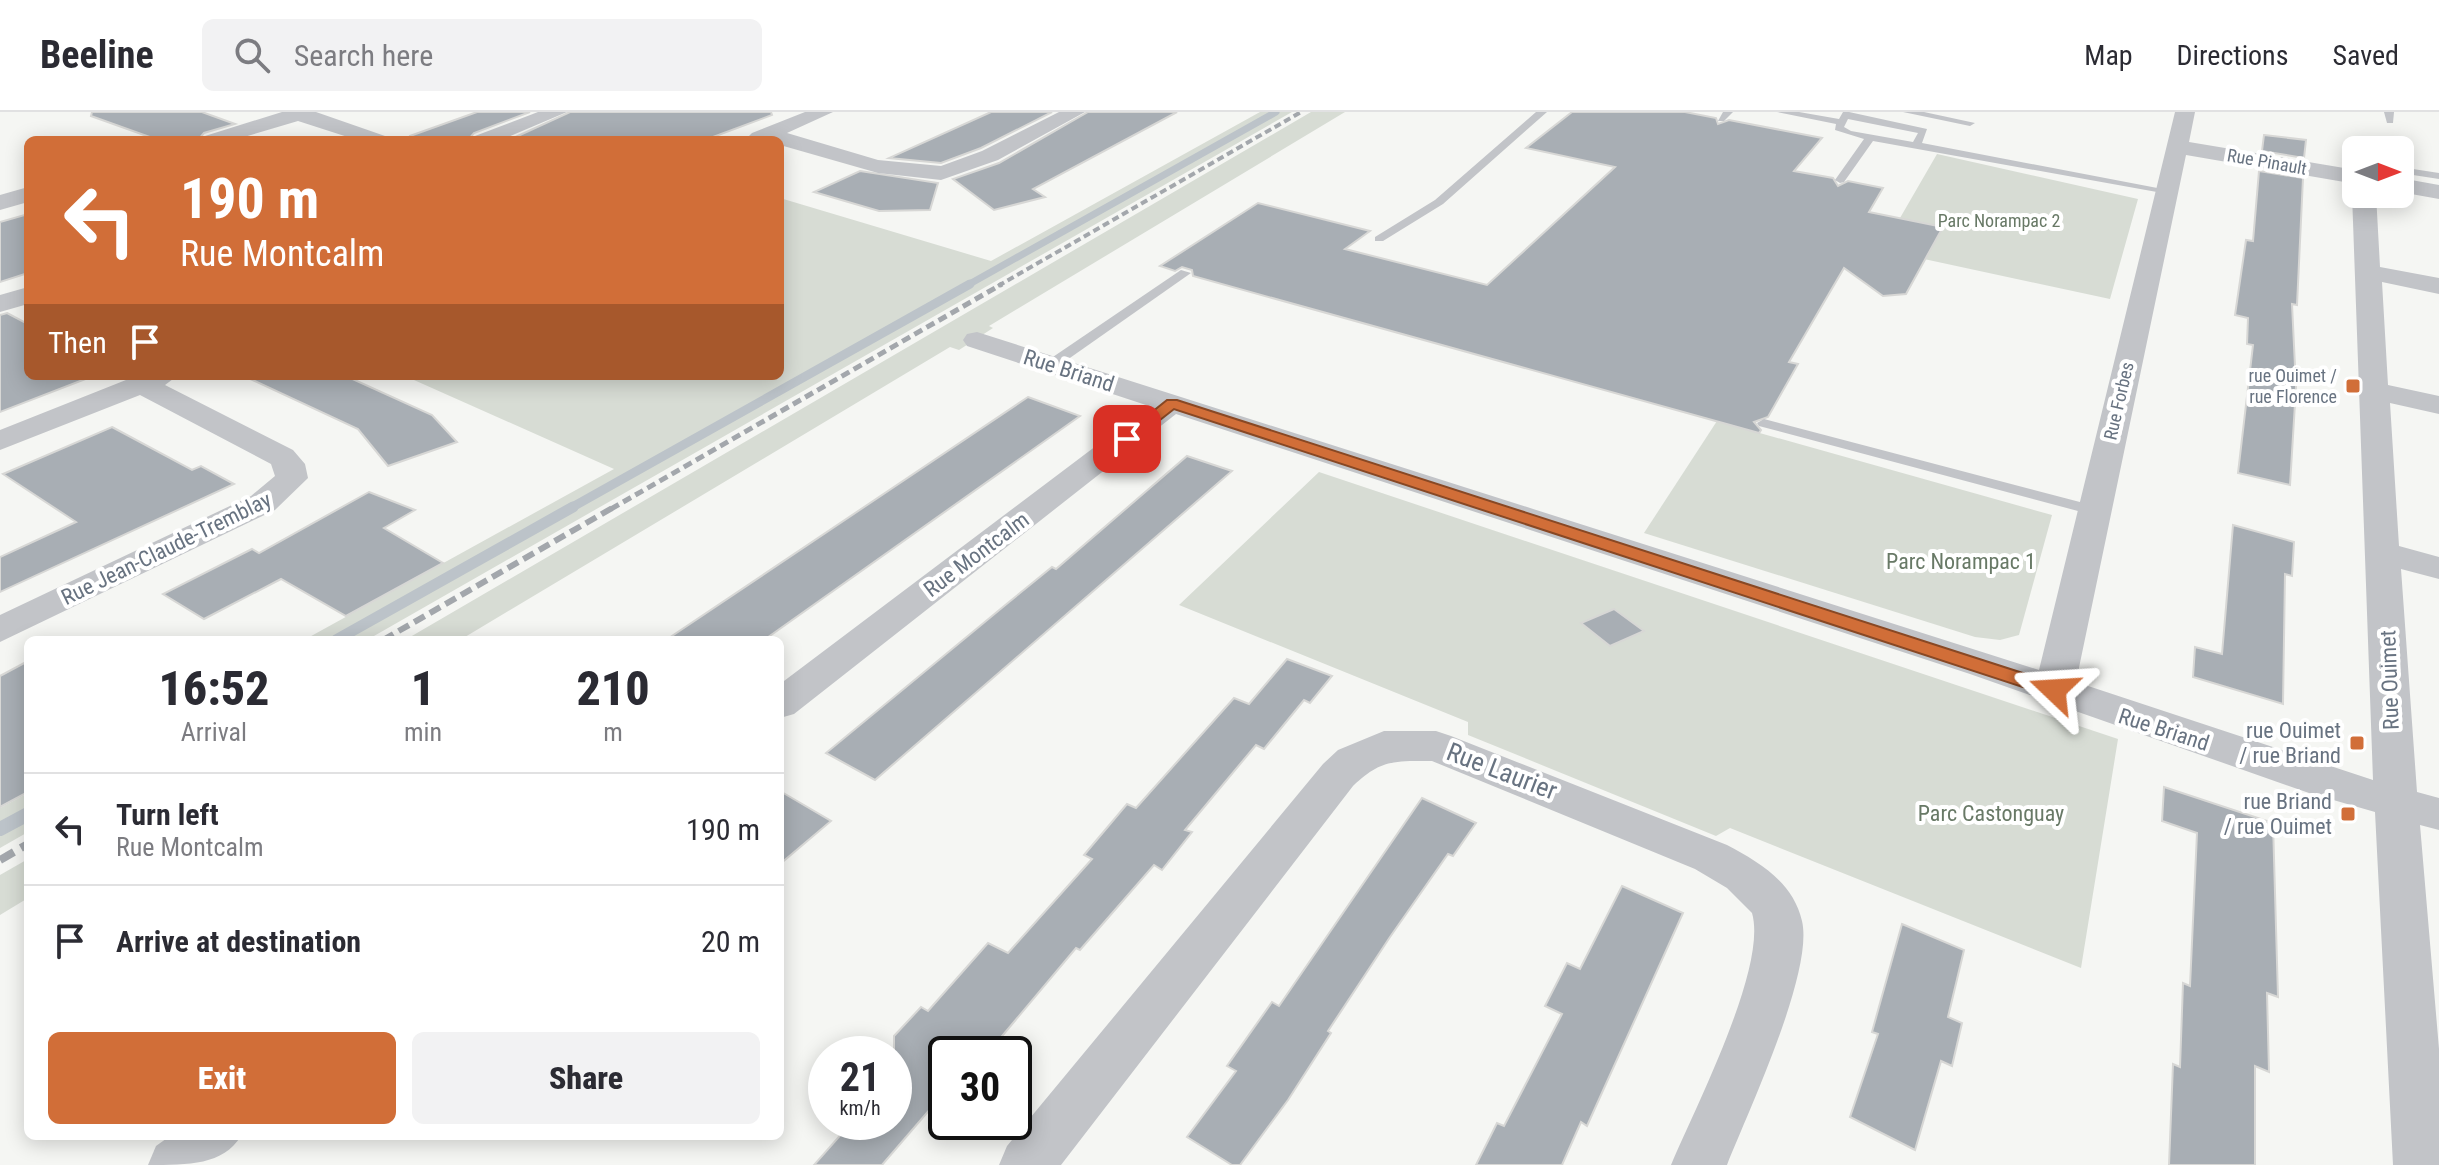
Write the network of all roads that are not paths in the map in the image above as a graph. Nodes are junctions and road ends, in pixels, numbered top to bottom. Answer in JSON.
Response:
{"nodes":[{"id":1,"x":557,"y":112,"type":"edge"},
{"id":2,"x":823,"y":112,"type":"edge"},
{"id":3,"x":1075,"y":112,"type":"edge"},
{"id":4,"x":1542,"y":112,"type":"edge"},
{"id":5,"x":1782,"y":112,"type":"edge"},
{"id":6,"x":1908,"y":112,"type":"edge"},
{"id":7,"x":2185,"y":112,"type":"edge"},
{"id":8,"x":299,"y":113,"type":"edge"},
{"id":9,"x":1845,"y":117,"type":"edge"},
{"id":10,"x":1970,"y":123,"type":"dead end"},
{"id":11,"x":225,"y":136,"type":"edge"},
{"id":12,"x":366,"y":136,"type":"edge"},
{"id":13,"x":493,"y":136,"type":"edge"},
{"id":14,"x":763,"y":136,"type":"edge"},
{"id":15,"x":1871,"y":137,"type":"junction"},
{"id":16,"x":1966,"y":138,"type":"dead end"},
{"id":17,"x":784,"y":143,"type":"edge"},
{"id":18,"x":1916,"y":146,"type":"junction"},
{"id":19,"x":2178,"y":147,"type":"junction"},
{"id":20,"x":1958,"y":154,"type":"junction"},
{"id":21,"x":2414,"y":172,"type":"edge"},
{"id":22,"x":2342,"y":175,"type":"edge"},
{"id":23,"x":2439,"y":176,"type":"edge"},
{"id":24,"x":1840,"y":180,"type":"dead end"},
{"id":25,"x":2414,"y":188,"type":"edge"},
{"id":26,"x":2439,"y":192,"type":"edge"},
{"id":27,"x":24,"y":195,"type":"edge"},
{"id":28,"x":2167,"y":195,"type":"junction"},
{"id":29,"x":0,"y":203,"type":"edge"},
{"id":30,"x":2365,"y":208,"type":"edge"},
{"id":31,"x":1379,"y":239,"type":"dead end"},
{"id":32,"x":2368,"y":272,"type":"junction"},
{"id":33,"x":1185,"y":273,"type":"dead end"},
{"id":34,"x":2439,"y":286,"type":"edge"},
{"id":35,"x":24,"y":296,"type":"edge"},
{"id":36,"x":0,"y":304,"type":"edge"},
{"id":37,"x":977,"y":340,"type":"dead end"},
{"id":38,"x":1052,"y":364,"type":"junction"},
{"id":39,"x":152,"y":380,"type":"edge"},
{"id":40,"x":2375,"y":391,"type":"junction"},
{"id":41,"x":1172,"y":403,"type":"junction"},
{"id":42,"x":2439,"y":405,"type":"edge"},
{"id":43,"x":1764,"y":423,"type":"dead end"},
{"id":44,"x":0,"y":441,"type":"edge"},
{"id":45,"x":2093,"y":510,"type":"junction"},
{"id":46,"x":2384,"y":553,"type":"junction"},
{"id":47,"x":2439,"y":568,"type":"edge"},
{"id":48,"x":0,"y":630,"type":"edge"},
{"id":49,"x":2054,"y":690,"type":"junction"},
{"id":50,"x":784,"y":701,"type":"edge"},
{"id":51,"x":2418,"y":809,"type":"edge"},
{"id":52,"x":209,"y":1140,"type":"edge"},
{"id":53,"x":176,"y":1165,"type":"edge"},
{"id":54,"x":1027,"y":1165,"type":"edge"},
{"id":55,"x":1699,"y":1165,"type":"edge"},
{"id":56,"x":2421,"y":1165,"type":"edge"}],
"edges":[{"from":1,"to":13,"type":"street"},
{"from":2,"to":14,"type":"street"},
{"from":3,"to":17,"type":"street"},
{"from":4,"to":31,"type":"lane"},
{"from":5,"to":9,"type":"lane"},
{"from":6,"to":10,"type":"lane"},
{"from":7,"to":19,"type":"street","name":"Rue Forbes"},
{"from":8,"to":11,"type":"street"},
{"from":8,"to":12,"type":"street"},
{"from":9,"to":15,"type":"lane"},
{"from":9,"to":18,"type":"lane"},
{"from":15,"to":18,"type":"lane"},
{"from":15,"to":24,"type":"lane"},
{"from":16,"to":20,"type":"lane"},
{"from":18,"to":20,"type":"lane"},
{"from":19,"to":22,"type":"street","name":"Rue Pinault"},
{"from":19,"to":28,"type":"street","name":"Rue Forbes"},
{"from":20,"to":28,"type":"lane"},
{"from":21,"to":23,"type":"lane"},
{"from":25,"to":26,"type":"street"},
{"from":27,"to":29,"type":"street"},
{"from":28,"to":45,"type":"street","name":"Rue Forbes"},
{"from":30,"to":32,"type":"street","name":"Rue Ouimet"},
{"from":32,"to":34,"type":"street"},
{"from":32,"to":40,"type":"street","name":"Rue Ouimet"},
{"from":33,"to":38,"type":"lane"},
{"from":35,"to":36,"type":"street"},
{"from":37,"to":38,"type":"street","name":"Rue Briand"},
{"from":38,"to":41,"type":"street","name":"Rue Briand"},
{"from":39,"to":44,"type":"street"},
{"from":39,"to":48,"type":"street","name":"Rue Jean-Claude-Tremblay"},
{"from":40,"to":42,"type":"street"},
{"from":40,"to":46,"type":"street","name":"Rue Ouimet"},
{"from":41,"to":49,"type":"street","name":"Rue Briand"},
{"from":41,"to":50,"type":"street","name":"Rue Montcalm"},
{"from":43,"to":45,"type":"lane"},
{"from":45,"to":49,"type":"street","name":"Rue Forbes"},
{"from":46,"to":47,"type":"street"},
{"from":46,"to":51,"type":"street","name":"Rue Ouimet"},
{"from":49,"to":51,"type":"street","name":"Rue Briand"},
{"from":51,"to":56,"type":"street","name":"Rue Ouimet"},
{"from":52,"to":53,"type":"street"},
{"from":54,"to":55,"type":"street","name":"Rue Laurier"}]}
